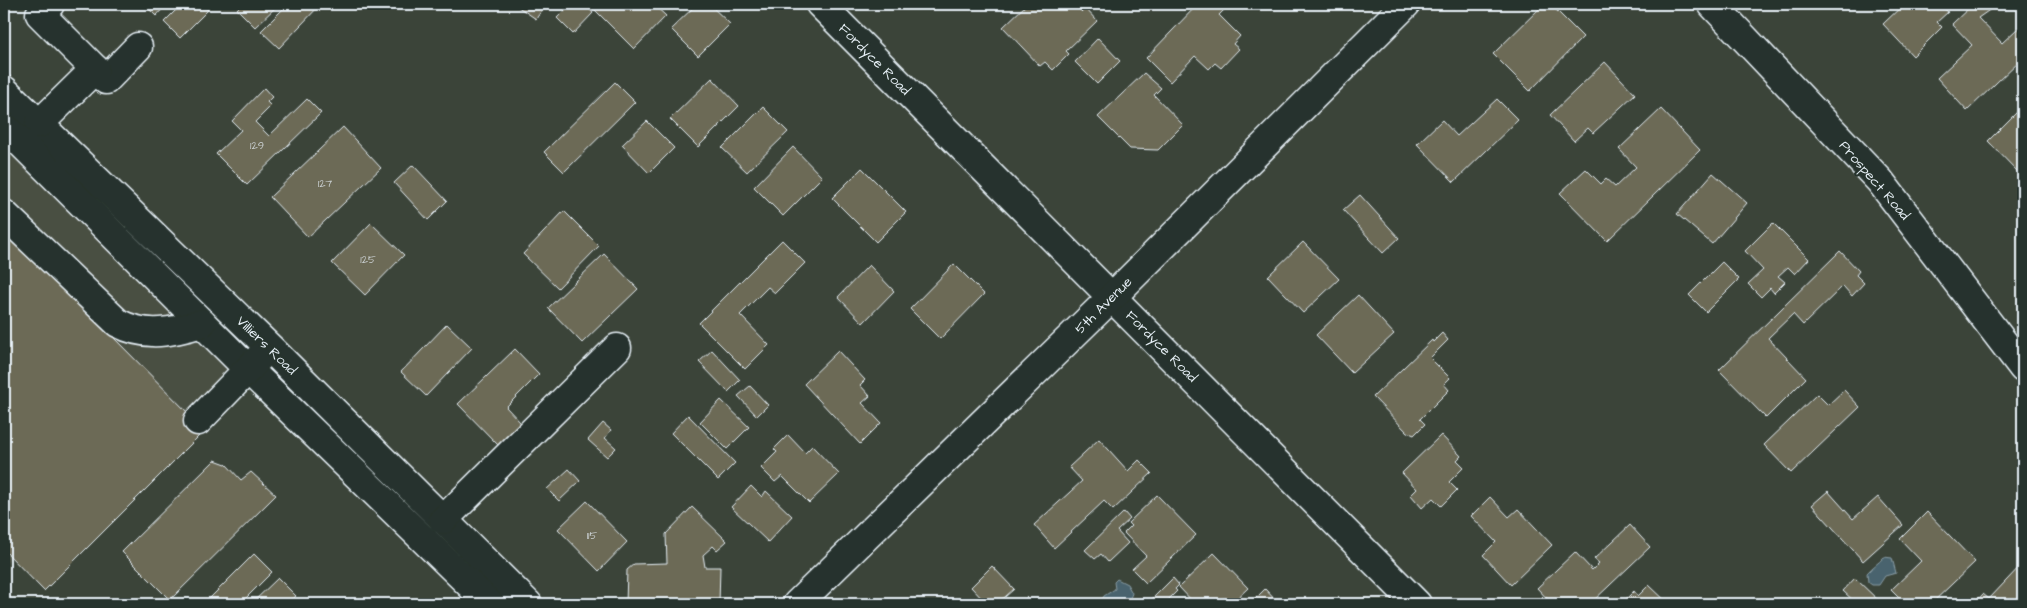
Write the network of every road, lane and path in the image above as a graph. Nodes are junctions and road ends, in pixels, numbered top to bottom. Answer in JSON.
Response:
{"nodes":[{"id":1,"x":50,"y":4,"type":"edge"},
{"id":2,"x":820,"y":4,"type":"edge"},
{"id":3,"x":1406,"y":4,"type":"edge"},
{"id":4,"x":1712,"y":4,"type":"edge"},
{"id":5,"x":138,"y":47,"type":"dead end"},
{"id":6,"x":95,"y":69,"type":"junction"},
{"id":7,"x":4,"y":90,"type":"edge"},
{"id":8,"x":40,"y":124,"type":"junction"},
{"id":9,"x":4,"y":126,"type":"edge"},
{"id":10,"x":4,"y":214,"type":"edge"},
{"id":11,"x":1113,"y":296,"type":"junction"},
{"id":12,"x":202,"y":323,"type":"junction"},
{"id":13,"x":269,"y":347,"type":"junction"},
{"id":14,"x":617,"y":348,"type":"dead end"},
{"id":15,"x":2023,"y":368,"type":"edge"},
{"id":16,"x":249,"y":370,"type":"junction"},
{"id":17,"x":198,"y":421,"type":"dead end"},
{"id":18,"x":443,"y":520,"type":"junction"},
{"id":19,"x":490,"y":604,"type":"edge"},
{"id":20,"x":528,"y":604,"type":"edge"},
{"id":21,"x":797,"y":604,"type":"edge"},
{"id":22,"x":1417,"y":604,"type":"edge"}],
"edges":[{"from":1,"to":6,"type":"street"},
{"from":2,"to":11,"type":"street","name":"Fordyce Road"},
{"from":3,"to":11,"type":"street","name":"5th Avenue"},
{"from":4,"to":15,"type":"street","name":"Prospect Road"},
{"from":5,"to":6,"type":"street"},
{"from":6,"to":8,"type":"street"},
{"from":7,"to":8,"type":"street","name":"Villiers Road"},
{"from":8,"to":13,"type":"street","name":"Villiers Road"},
{"from":9,"to":12,"type":"street"},
{"from":10,"to":12,"type":"street"},
{"from":11,"to":21,"type":"street","name":"5th Avenue"},
{"from":11,"to":22,"type":"street","name":"Fordyce Road"},
{"from":12,"to":16,"type":"street"},
{"from":13,"to":16,"type":"street"},
{"from":13,"to":18,"type":"street","name":"Villiers Road"},
{"from":14,"to":18,"type":"street"},
{"from":16,"to":17,"type":"street"},
{"from":16,"to":19,"type":"street"},
{"from":18,"to":20,"type":"street","name":"Villiers Road"}]}
